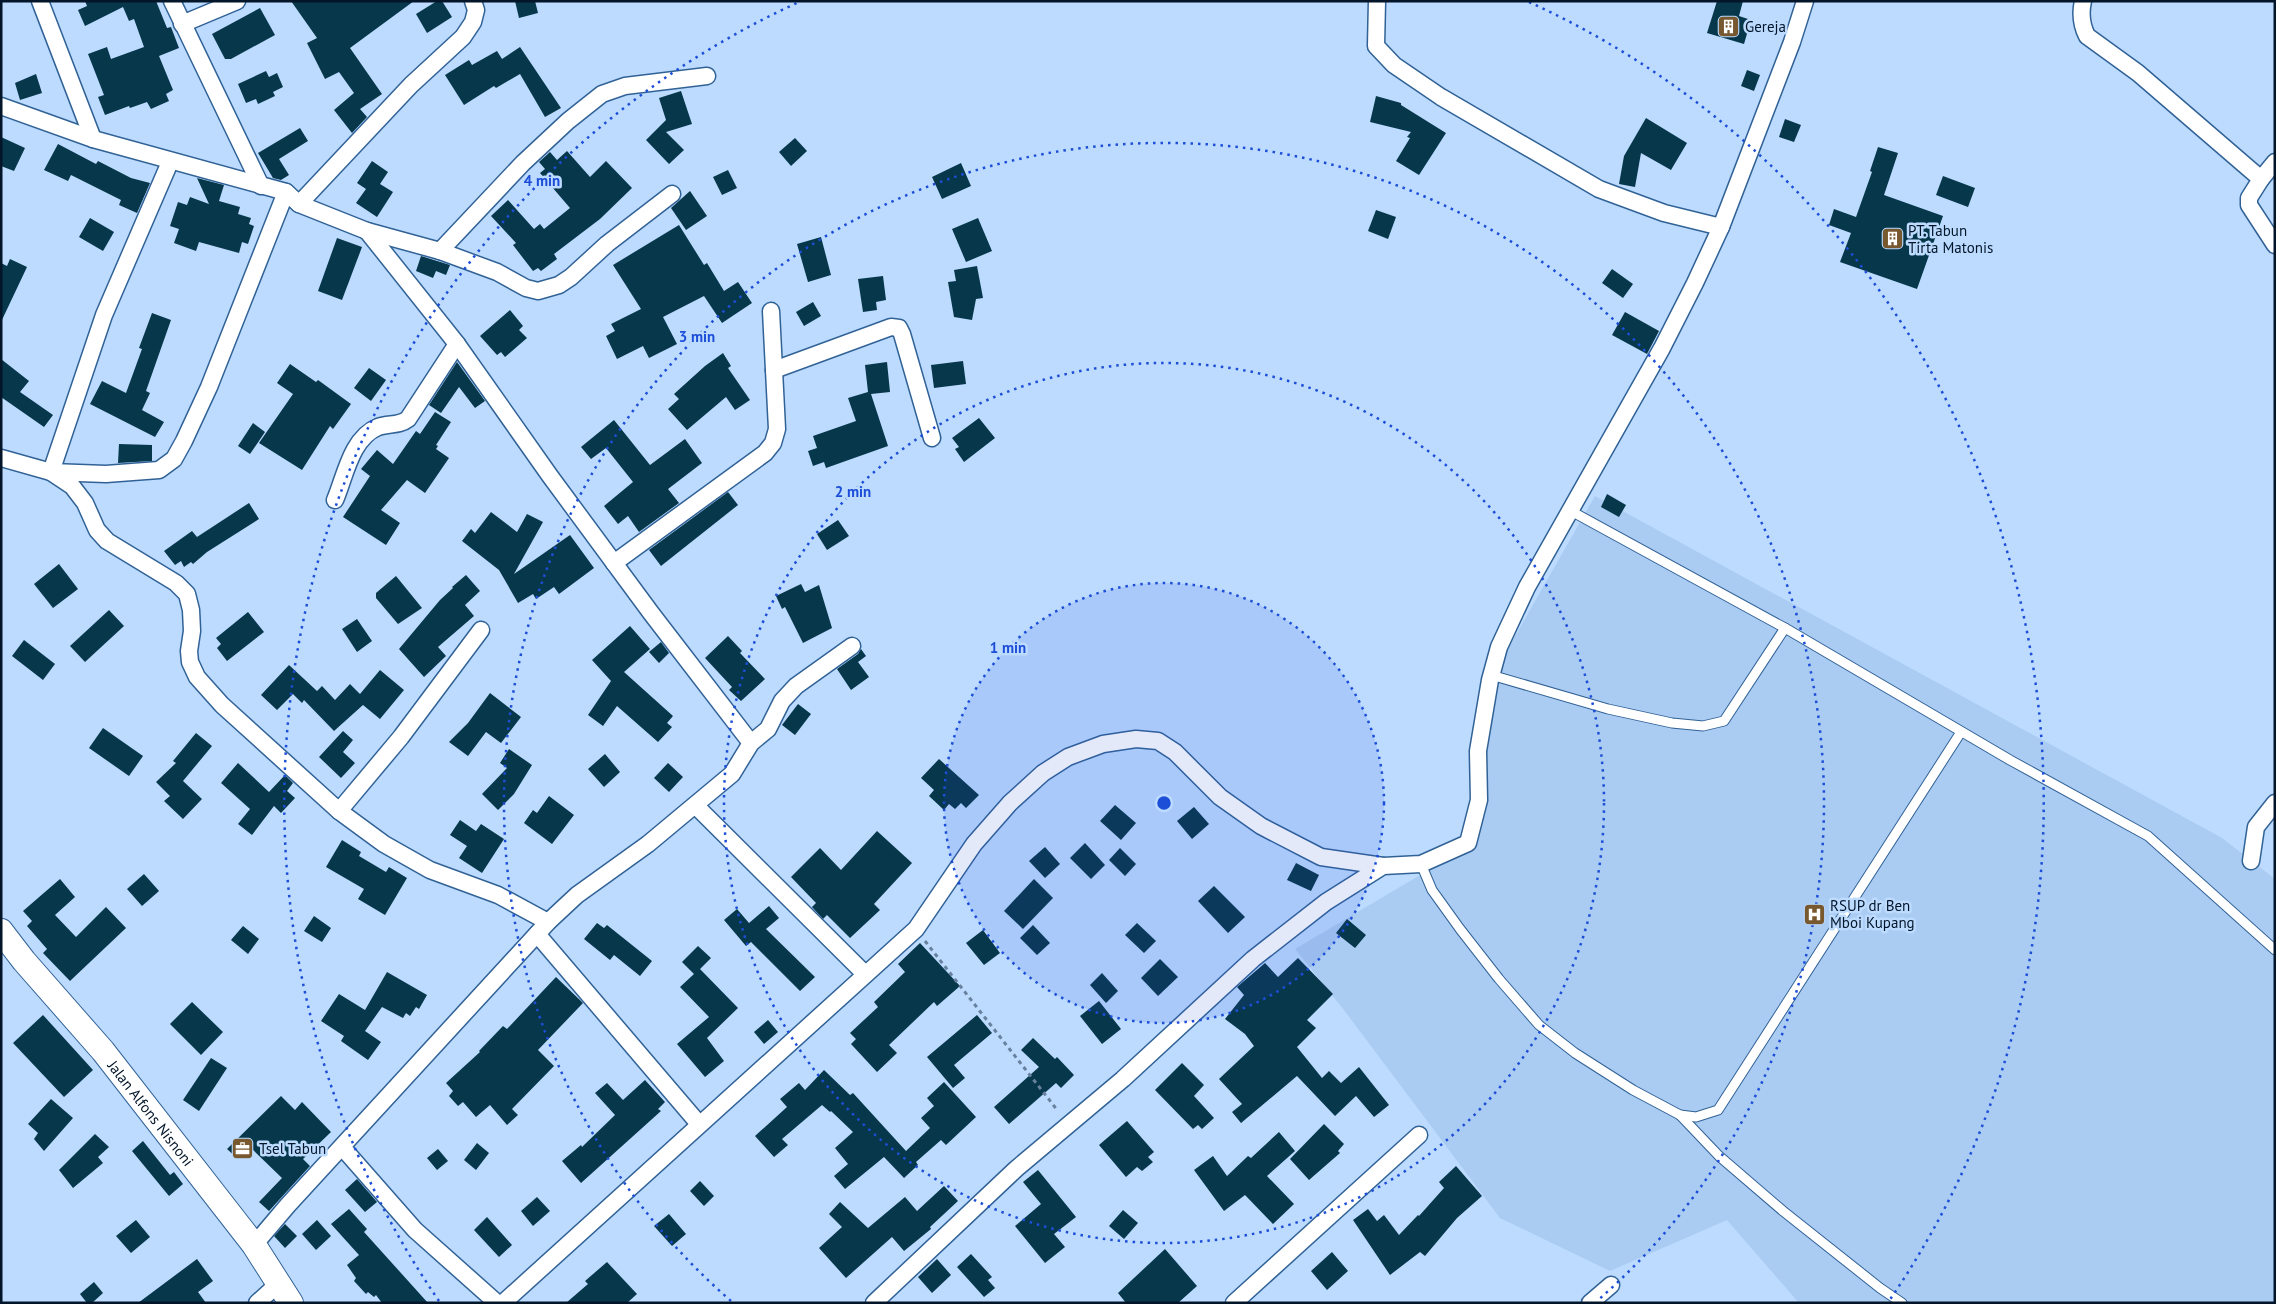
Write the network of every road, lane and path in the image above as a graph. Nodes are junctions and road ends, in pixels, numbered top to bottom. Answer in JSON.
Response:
{"nodes":[{"id":1,"x":40,"y":1,"type":"edge"},
{"id":2,"x":172,"y":1,"type":"edge"},
{"id":3,"x":237,"y":1,"type":"edge"},
{"id":4,"x":473,"y":1,"type":"edge"},
{"id":5,"x":1377,"y":1,"type":"edge"},
{"id":6,"x":1805,"y":1,"type":"edge"},
{"id":7,"x":2083,"y":1,"type":"edge"},
{"id":8,"x":182,"y":24,"type":"junction"},
{"id":9,"x":707,"y":76,"type":"dead end"},
{"id":10,"x":1,"y":106,"type":"edge"},
{"id":11,"x":92,"y":139,"type":"junction"},
{"id":12,"x":170,"y":162,"type":"junction"},
{"id":13,"x":2275,"y":162,"type":"edge"},
{"id":14,"x":2261,"y":179,"type":"junction"},
{"id":15,"x":261,"y":186,"type":"junction"},
{"id":16,"x":286,"y":192,"type":"junction"},
{"id":17,"x":672,"y":194,"type":"dead end"},
{"id":18,"x":300,"y":204,"type":"junction"},
{"id":19,"x":1722,"y":227,"type":"junction"},
{"id":20,"x":367,"y":231,"type":"junction"},
{"id":21,"x":2275,"y":246,"type":"edge"},
{"id":22,"x":440,"y":251,"type":"junction"},
{"id":23,"x":771,"y":312,"type":"dead end"},
{"id":24,"x":457,"y":344,"type":"junction"},
{"id":25,"x":774,"y":370,"type":"junction"},
{"id":26,"x":932,"y":438,"type":"dead end"},
{"id":27,"x":1,"y":458,"type":"edge"},
{"id":28,"x":51,"y":472,"type":"junction"},
{"id":29,"x":335,"y":500,"type":"dead end"},
{"id":30,"x":1571,"y":511,"type":"junction"},
{"id":31,"x":614,"y":563,"type":"junction"},
{"id":32,"x":1785,"y":628,"type":"junction"},
{"id":33,"x":481,"y":630,"type":"dead end"},
{"id":34,"x":852,"y":646,"type":"dead end"},
{"id":35,"x":1491,"y":675,"type":"junction"},
{"id":36,"x":1962,"y":732,"type":"junction"},
{"id":37,"x":751,"y":743,"type":"junction"},
{"id":38,"x":2275,"y":803,"type":"edge"},
{"id":39,"x":696,"y":806,"type":"junction"},
{"id":40,"x":339,"y":811,"type":"junction"},
{"id":41,"x":2251,"y":860,"type":"dead end"},
{"id":42,"x":1421,"y":864,"type":"junction"},
{"id":43,"x":1383,"y":866,"type":"junction"},
{"id":44,"x":542,"y":928,"type":"junction"},
{"id":45,"x":916,"y":930,"type":"junction"},
{"id":46,"x":1,"y":931,"type":"edge"},
{"id":47,"x":2275,"y":950,"type":"edge"},
{"id":48,"x":865,"y":974,"type":"junction"},
{"id":49,"x":1680,"y":1115,"type":"junction"},
{"id":50,"x":700,"y":1124,"type":"junction"},
{"id":51,"x":1070,"y":1125,"type":"junction"},
{"id":52,"x":1419,"y":1136,"type":"dead end"},
{"id":53,"x":342,"y":1147,"type":"junction"},
{"id":54,"x":254,"y":1245,"type":"junction"},
{"id":55,"x":278,"y":1284,"type":"junction"},
{"id":56,"x":1611,"y":1286,"type":"dead end"},
{"id":57,"x":258,"y":1303,"type":"edge"},
{"id":58,"x":291,"y":1303,"type":"edge"},
{"id":59,"x":497,"y":1303,"type":"edge"},
{"id":60,"x":503,"y":1303,"type":"edge"},
{"id":61,"x":874,"y":1303,"type":"edge"},
{"id":62,"x":1234,"y":1303,"type":"edge"},
{"id":63,"x":1590,"y":1303,"type":"edge"},
{"id":64,"x":1902,"y":1303,"type":"edge"}],
"edges":[{"from":1,"to":11,"type":"street"},
{"from":2,"to":8,"type":"street"},
{"from":3,"to":8,"type":"street"},
{"from":4,"to":18,"type":"street"},
{"from":5,"to":19,"type":"street"},
{"from":6,"to":19,"type":"street"},
{"from":7,"to":14,"type":"street"},
{"from":8,"to":15,"type":"street"},
{"from":9,"to":22,"type":"street"},
{"from":10,"to":11,"type":"street"},
{"from":11,"to":12,"type":"street"},
{"from":12,"to":15,"type":"street"},
{"from":12,"to":28,"type":"street"},
{"from":13,"to":14,"type":"street"},
{"from":14,"to":21,"type":"street"},
{"from":15,"to":16,"type":"street"},
{"from":16,"to":18,"type":"street"},
{"from":16,"to":28,"type":"street"},
{"from":17,"to":22,"type":"street"},
{"from":18,"to":20,"type":"street"},
{"from":19,"to":30,"type":"street"},
{"from":20,"to":22,"type":"street"},
{"from":20,"to":24,"type":"street"},
{"from":23,"to":25,"type":"street"},
{"from":24,"to":29,"type":"street"},
{"from":24,"to":31,"type":"street"},
{"from":25,"to":26,"type":"street"},
{"from":25,"to":31,"type":"street"},
{"from":27,"to":28,"type":"street"},
{"from":28,"to":40,"type":"street"},
{"from":30,"to":32,"type":"lane"},
{"from":30,"to":35,"type":"street"},
{"from":31,"to":37,"type":"street"},
{"from":32,"to":35,"type":"lane"},
{"from":32,"to":36,"type":"lane"},
{"from":33,"to":40,"type":"street"},
{"from":34,"to":37,"type":"street"},
{"from":35,"to":42,"type":"street"},
{"from":36,"to":47,"type":"lane"},
{"from":36,"to":49,"type":"lane"},
{"from":37,"to":39,"type":"street"},
{"from":38,"to":41,"type":"street"},
{"from":39,"to":44,"type":"street"},
{"from":39,"to":48,"type":"street"},
{"from":40,"to":44,"type":"street"},
{"from":42,"to":43,"type":"street"},
{"from":42,"to":49,"type":"lane"},
{"from":43,"to":45,"type":"street"},
{"from":43,"to":51,"type":"street"},
{"from":44,"to":50,"type":"street"},
{"from":44,"to":53,"type":"street"},
{"from":45,"to":48,"type":"street"},
{"from":45,"to":51,"type":"path"},
{"from":46,"to":54,"type":"main road","name":"Jalan Alfons Nisnoni"},
{"from":48,"to":50,"type":"street"},
{"from":49,"to":64,"type":"lane"},
{"from":50,"to":60,"type":"street"},
{"from":51,"to":61,"type":"street"},
{"from":52,"to":62,"type":"street"},
{"from":53,"to":54,"type":"street"},
{"from":53,"to":59,"type":"street"},
{"from":54,"to":55,"type":"main road","name":"Jalan Alfons Nisnoni"},
{"from":55,"to":57,"type":"street"},
{"from":55,"to":58,"type":"main road","name":"Jalan Alfons Nisnoni"},
{"from":56,"to":63,"type":"street"}]}
